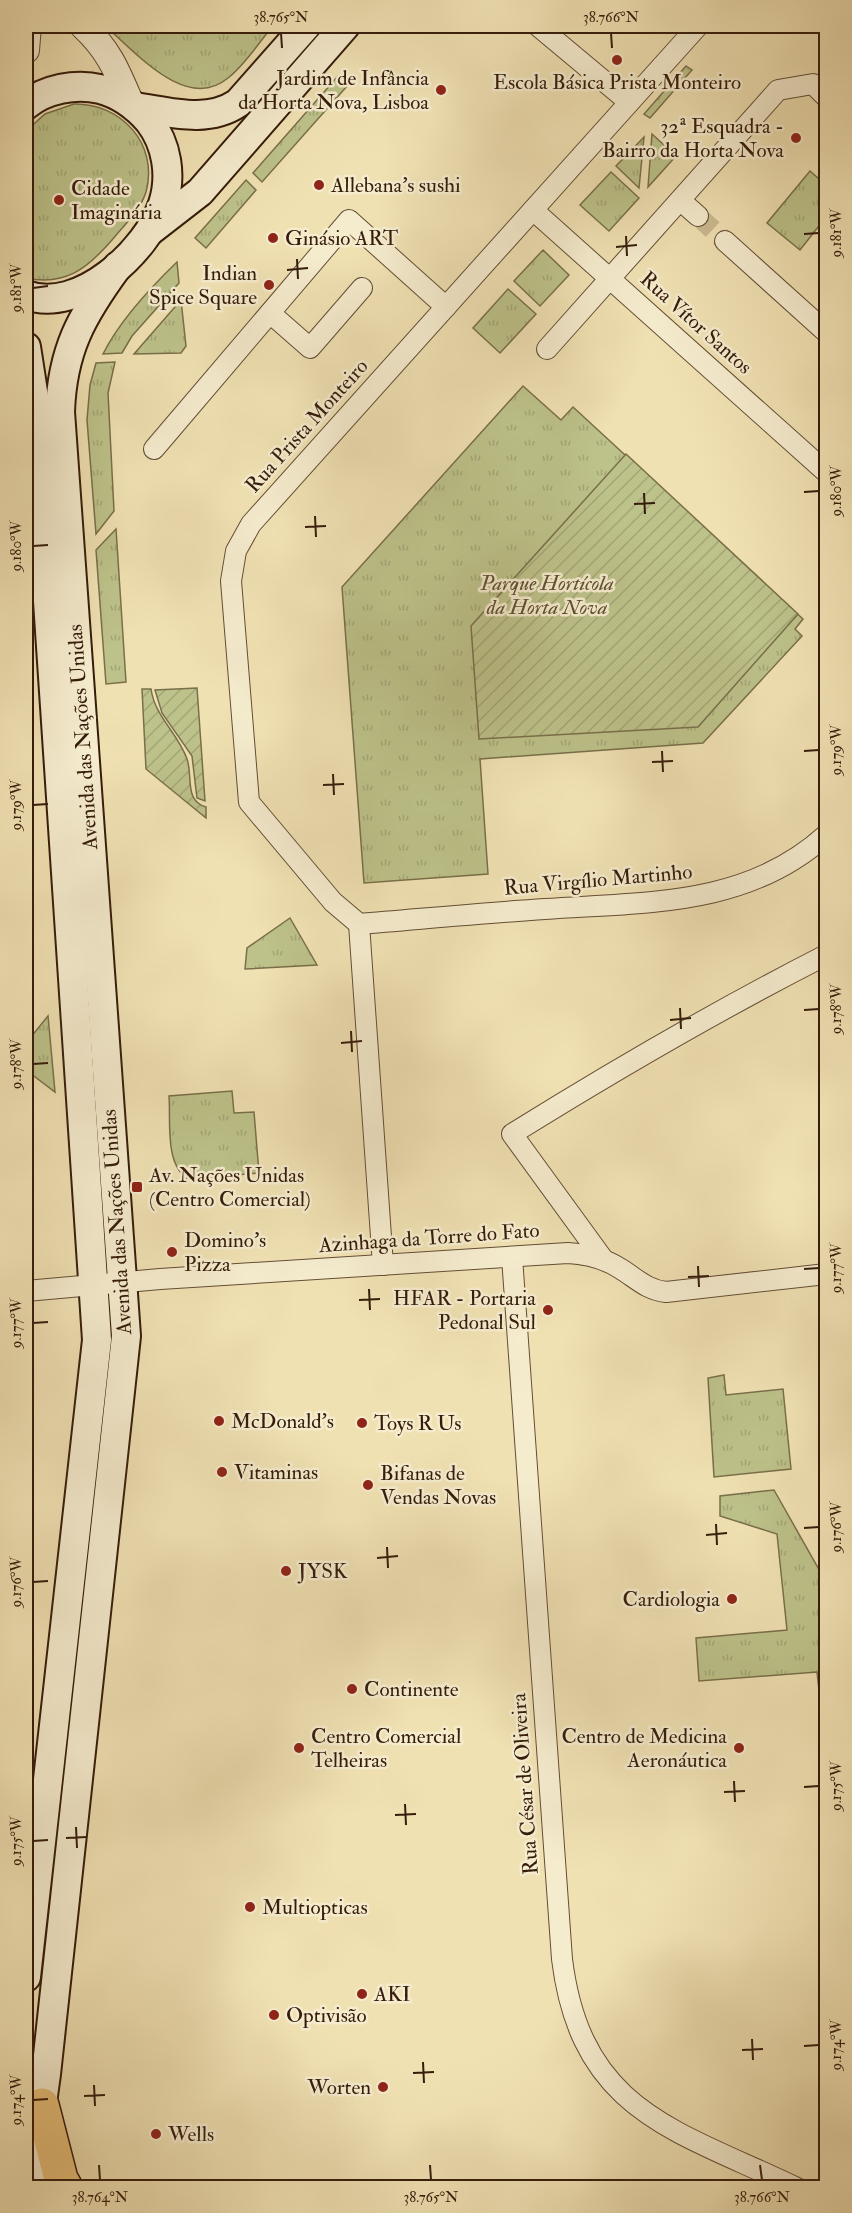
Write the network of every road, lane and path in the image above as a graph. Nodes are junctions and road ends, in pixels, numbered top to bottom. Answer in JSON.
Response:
{"nodes":[{"id":1,"x":28,"y":26,"type":"edge"},
{"id":2,"x":83,"y":26,"type":"edge"},
{"id":3,"x":306,"y":26,"type":"edge"},
{"id":4,"x":345,"y":26,"type":"edge"},
{"id":5,"x":538,"y":26,"type":"edge"},
{"id":6,"x":698,"y":26,"type":"edge"},
{"id":7,"x":26,"y":50,"type":"edge"},
{"id":8,"x":826,"y":97,"type":"edge"},
{"id":9,"x":629,"y":102,"type":"junction"},
{"id":10,"x":26,"y":105,"type":"edge"},
{"id":11,"x":133,"y":106,"type":"junction"},
{"id":12,"x":681,"y":201,"type":"junction"},
{"id":13,"x":533,"y":210,"type":"junction"},
{"id":14,"x":698,"y":216,"type":"tunnel mouth"},
{"id":15,"x":147,"y":233,"type":"junction"},
{"id":16,"x":725,"y":241,"type":"tunnel mouth"},
{"id":17,"x":118,"y":266,"type":"junction"},
{"id":18,"x":611,"y":280,"type":"junction"},
{"id":19,"x":362,"y":288,"type":"dead end"},
{"id":20,"x":26,"y":295,"type":"edge"},
{"id":21,"x":446,"y":307,"type":"junction"},
{"id":22,"x":270,"y":313,"type":"junction"},
{"id":23,"x":826,"y":332,"type":"edge"},
{"id":24,"x":26,"y":346,"type":"edge"},
{"id":25,"x":547,"y":349,"type":"dead end"},
{"id":26,"x":154,"y":449,"type":"dead end"},
{"id":27,"x":826,"y":472,"type":"edge"},
{"id":28,"x":826,"y":835,"type":"edge"},
{"id":29,"x":359,"y":924,"type":"junction"},
{"id":30,"x":826,"y":955,"type":"edge"},
{"id":31,"x":512,"y":1257,"type":"junction"},
{"id":32,"x":603,"y":1259,"type":"junction"},
{"id":33,"x":383,"y":1265,"type":"junction"},
{"id":34,"x":826,"y":1274,"type":"edge"},
{"id":35,"x":122,"y":1282,"type":"junction"},
{"id":36,"x":94,"y":1285,"type":"junction"},
{"id":37,"x":26,"y":1291,"type":"edge"},
{"id":38,"x":26,"y":1977,"type":"edge"},
{"id":39,"x":42,"y":2105,"type":"junction"},
{"id":40,"x":30,"y":2187,"type":"edge"},
{"id":41,"x":66,"y":2187,"type":"edge"},
{"id":42,"x":797,"y":2187,"type":"edge"}],
"edges":[{"from":1,"to":7,"type":"street"},
{"from":2,"to":11,"type":"street"},
{"from":3,"to":11,"type":"main road"},
{"from":4,"to":15,"type":"main road"},
{"from":5,"to":9,"type":"street"},
{"from":6,"to":9,"type":"street","name":"Rua Prista Monteiro"},
{"from":8,"to":12,"type":"street"},
{"from":9,"to":13,"type":"street","name":"Rua Prista Monteiro"},
{"from":10,"to":11,"type":"main road"},
{"from":11,"to":15,"type":"main road"},
{"from":12,"to":14,"type":"street"},
{"from":12,"to":18,"type":"street"},
{"from":13,"to":18,"type":"street","name":"Rua Vítor Santos"},
{"from":13,"to":21,"type":"street","name":"Rua Prista Monteiro"},
{"from":15,"to":17,"type":"main road"},
{"from":16,"to":23,"type":"street"},
{"from":17,"to":20,"type":"main road"},
{"from":17,"to":35,"type":"main road","name":"Avenida das Nações Unidas"},
{"from":18,"to":25,"type":"street"},
{"from":18,"to":27,"type":"street","name":"Rua Vítor Santos"},
{"from":19,"to":22,"type":"street"},
{"from":21,"to":22,"type":"street"},
{"from":21,"to":29,"type":"street","name":"Rua Prista Monteiro"},
{"from":22,"to":26,"type":"street"},
{"from":24,"to":36,"type":"main road","name":"Avenida das Nações Unidas"},
{"from":28,"to":29,"type":"street","name":"Rua Virgílio Martinho"},
{"from":29,"to":33,"type":"street"},
{"from":30,"to":32,"type":"street"},
{"from":31,"to":32,"type":"street","name":"Azinhaga da Torre do Fato"},
{"from":31,"to":33,"type":"street","name":"Azinhaga da Torre do Fato"},
{"from":31,"to":42,"type":"street","name":"Rua César de Oliveira"},
{"from":32,"to":34,"type":"street","name":"Azinhaga da Torre do Fato"},
{"from":33,"to":35,"type":"street","name":"Azinhaga da Torre do Fato"},
{"from":35,"to":36,"type":"street","name":"Azinhaga da Torre do Fato"},
{"from":35,"to":39,"type":"main road","name":"Avenida das Nações Unidas"},
{"from":36,"to":37,"type":"street","name":"Azinhaga da Torre do Fato"},
{"from":36,"to":38,"type":"main road","name":"Avenida das Nações Unidas"},
{"from":39,"to":40,"type":"main road","name":"Avenida das Nações Unidas"},
{"from":39,"to":41,"type":"highway"}]}
